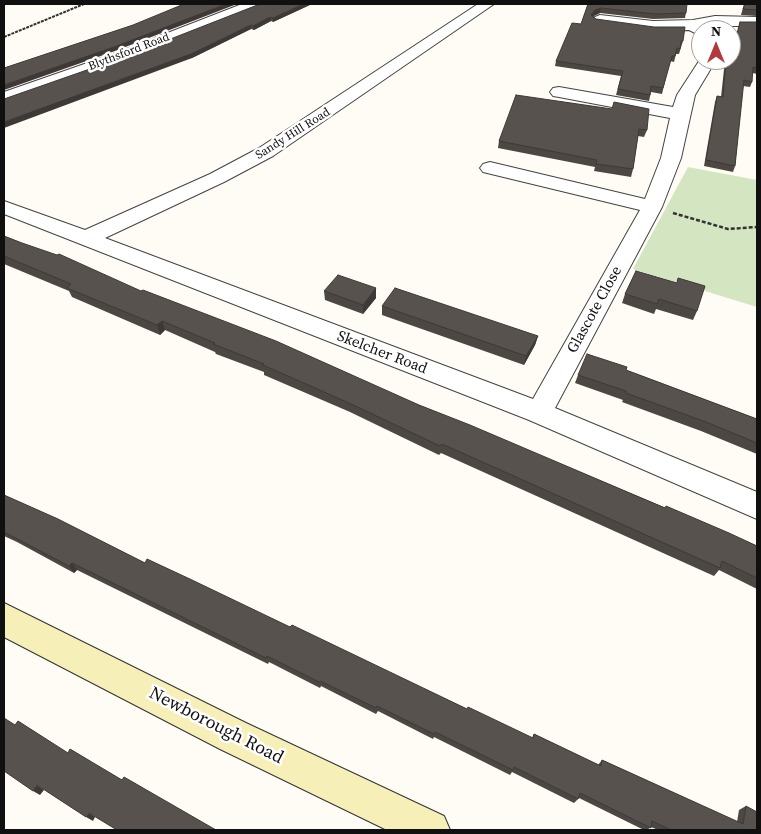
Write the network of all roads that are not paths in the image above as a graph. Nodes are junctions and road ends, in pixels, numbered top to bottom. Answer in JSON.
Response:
{"nodes":[{"id":1,"x":254,"y":4,"type":"edge"},
{"id":2,"x":488,"y":4,"type":"edge"},
{"id":3,"x":600,"y":20,"type":"edge"},
{"id":4,"x":741,"y":22,"type":"edge"},
{"id":5,"x":757,"y":22,"type":"edge"},
{"id":6,"x":691,"y":28,"type":"edge"},
{"id":7,"x":702,"y":70,"type":"edge"},
{"id":8,"x":559,"y":92,"type":"dead end"},
{"id":9,"x":4,"y":98,"type":"edge"},
{"id":10,"x":680,"y":114,"type":"junction"},
{"id":11,"x":490,"y":168,"type":"dead end"},
{"id":12,"x":4,"y":207,"type":"edge"},
{"id":13,"x":652,"y":207,"type":"junction"},
{"id":14,"x":84,"y":239,"type":"junction"},
{"id":15,"x":539,"y":413,"type":"junction"},
{"id":16,"x":757,"y":506,"type":"edge"},
{"id":17,"x":4,"y":619,"type":"edge"},
{"id":18,"x":430,"y":830,"type":"edge"}],
"edges":[{"from":1,"to":9,"type":"street","name":"Blythsford Road"},
{"from":2,"to":14,"type":"street","name":"Sandy Hill Road"},
{"from":3,"to":6,"type":"street"},
{"from":4,"to":5,"type":"street"},
{"from":7,"to":10,"type":"street","name":"Glascote Close"},
{"from":8,"to":10,"type":"street"},
{"from":10,"to":13,"type":"street","name":"Glascote Close"},
{"from":11,"to":13,"type":"street"},
{"from":12,"to":14,"type":"street","name":"Skelcher Road"},
{"from":13,"to":15,"type":"street","name":"Glascote Close"},
{"from":14,"to":15,"type":"street","name":"Skelcher Road"},
{"from":15,"to":16,"type":"street","name":"Skelcher Road"},
{"from":17,"to":18,"type":"street","name":"Newborough Road"}]}
